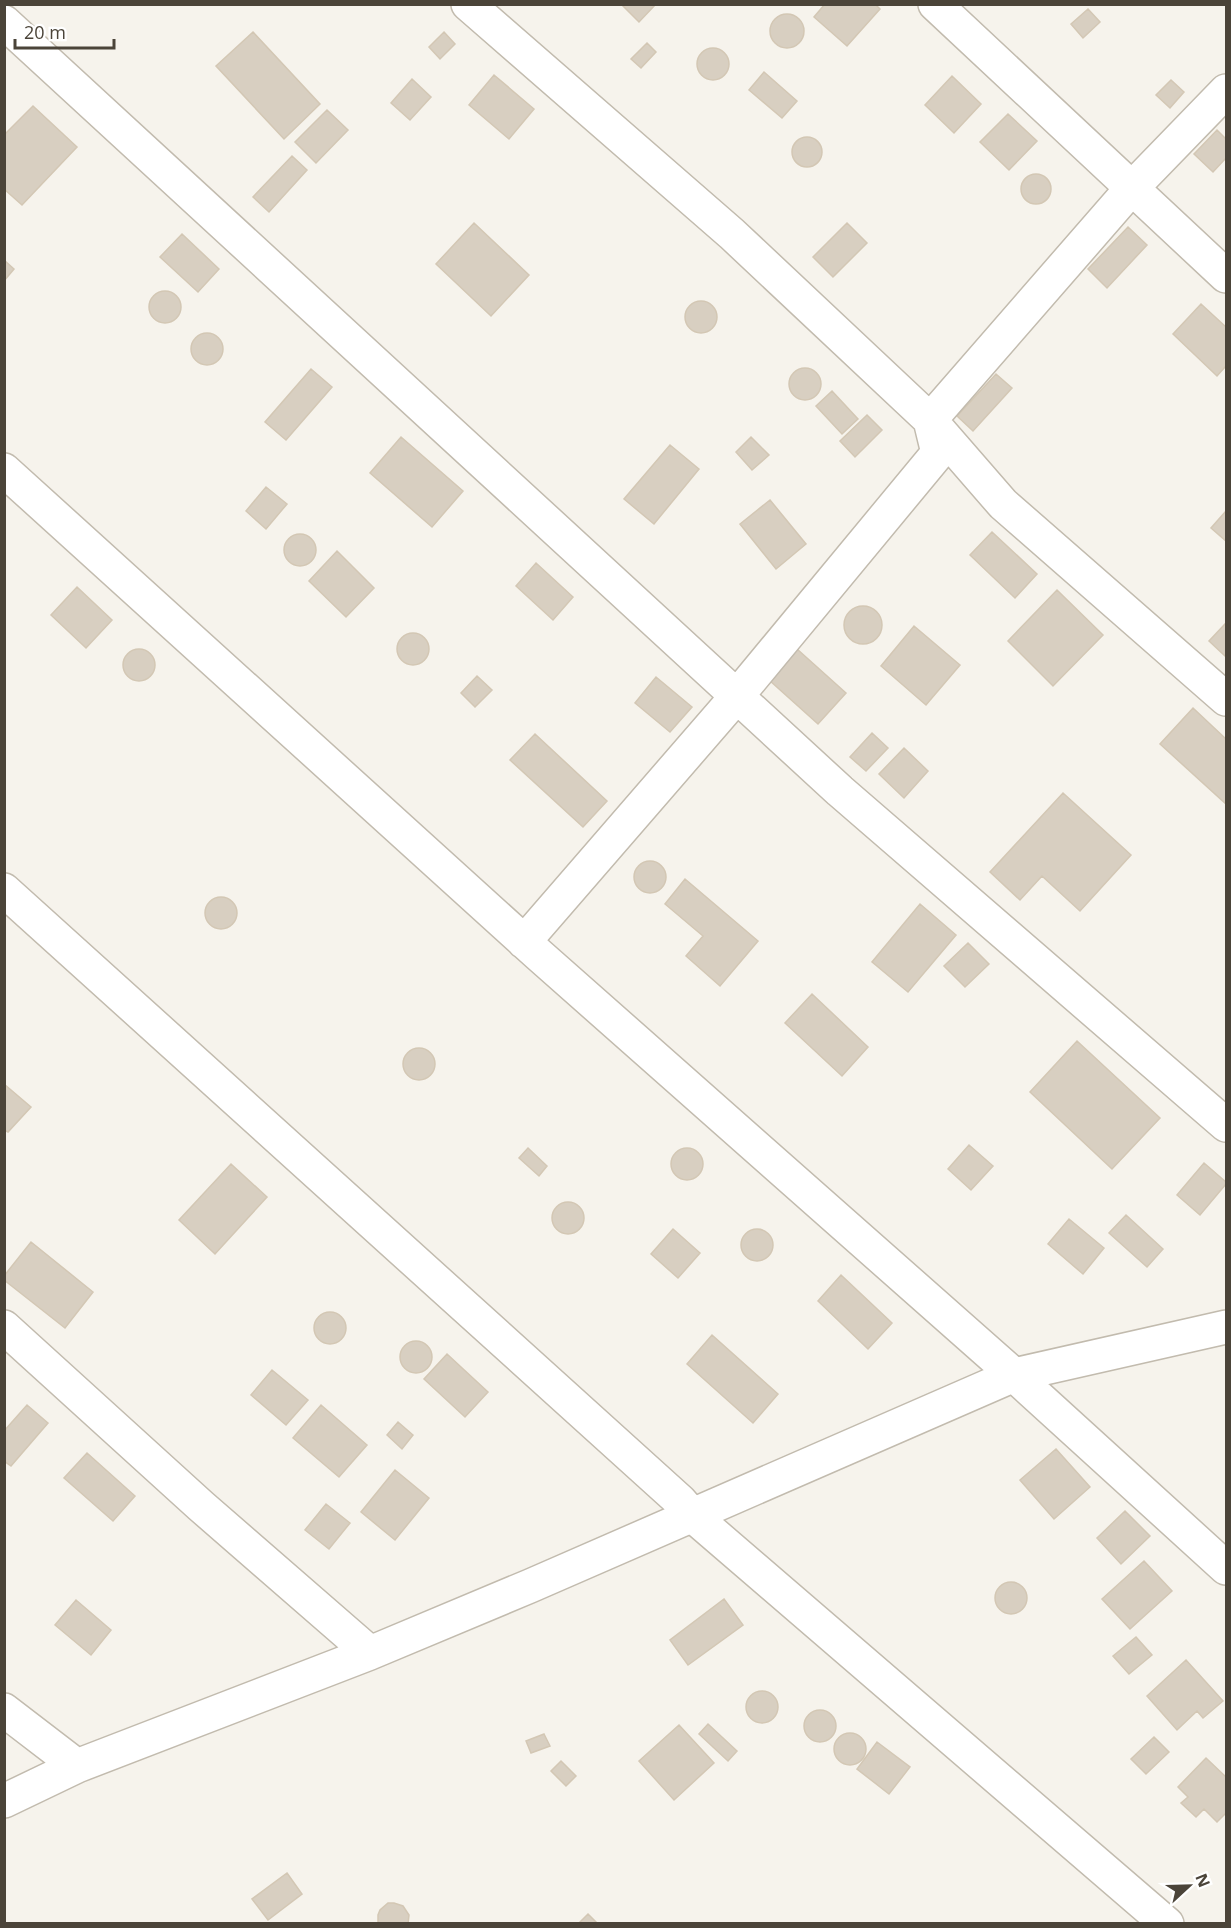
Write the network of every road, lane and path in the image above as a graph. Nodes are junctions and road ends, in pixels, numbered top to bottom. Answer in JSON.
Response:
{"nodes":[{"id":1,"x":468,"y":4,"type":"edge"},
{"id":2,"x":935,"y":4,"type":"edge"},
{"id":3,"x":4,"y":22,"type":"edge"},
{"id":4,"x":1227,"y":91,"type":"edge"},
{"id":5,"x":1131,"y":189,"type":"junction"},
{"id":6,"x":1227,"y":276,"type":"edge"},
{"id":7,"x":930,"y":420,"type":"junction"},
{"id":8,"x":4,"y":470,"type":"edge"},
{"id":9,"x":736,"y":696,"type":"junction"},
{"id":10,"x":1227,"y":699,"type":"edge"},
{"id":11,"x":4,"y":890,"type":"edge"},
{"id":12,"x":524,"y":942,"type":"junction"},
{"id":13,"x":1227,"y":1125,"type":"edge"},
{"id":14,"x":4,"y":1327,"type":"edge"},
{"id":15,"x":1227,"y":1327,"type":"edge"},
{"id":16,"x":1014,"y":1375,"type":"junction"},
{"id":17,"x":692,"y":1515,"type":"junction"},
{"id":18,"x":1227,"y":1568,"type":"edge"},
{"id":19,"x":370,"y":1653,"type":"junction"},
{"id":20,"x":4,"y":1710,"type":"edge"},
{"id":21,"x":77,"y":1766,"type":"junction"},
{"id":22,"x":4,"y":1801,"type":"edge"},
{"id":23,"x":1167,"y":1923,"type":"edge"}],
"edges":[{"from":1,"to":7,"type":"street"},
{"from":2,"to":5,"type":"street"},
{"from":3,"to":9,"type":"street"},
{"from":4,"to":5,"type":"street"},
{"from":5,"to":6,"type":"street"},
{"from":5,"to":7,"type":"street"},
{"from":7,"to":9,"type":"street"},
{"from":7,"to":10,"type":"street"},
{"from":8,"to":12,"type":"street"},
{"from":9,"to":12,"type":"street"},
{"from":9,"to":13,"type":"street"},
{"from":11,"to":17,"type":"street"},
{"from":12,"to":16,"type":"street"},
{"from":14,"to":19,"type":"street"},
{"from":15,"to":16,"type":"street"},
{"from":16,"to":17,"type":"street"},
{"from":16,"to":18,"type":"street"},
{"from":17,"to":19,"type":"street"},
{"from":17,"to":23,"type":"street"},
{"from":19,"to":21,"type":"street"},
{"from":20,"to":21,"type":"street"},
{"from":21,"to":22,"type":"street"}]}
